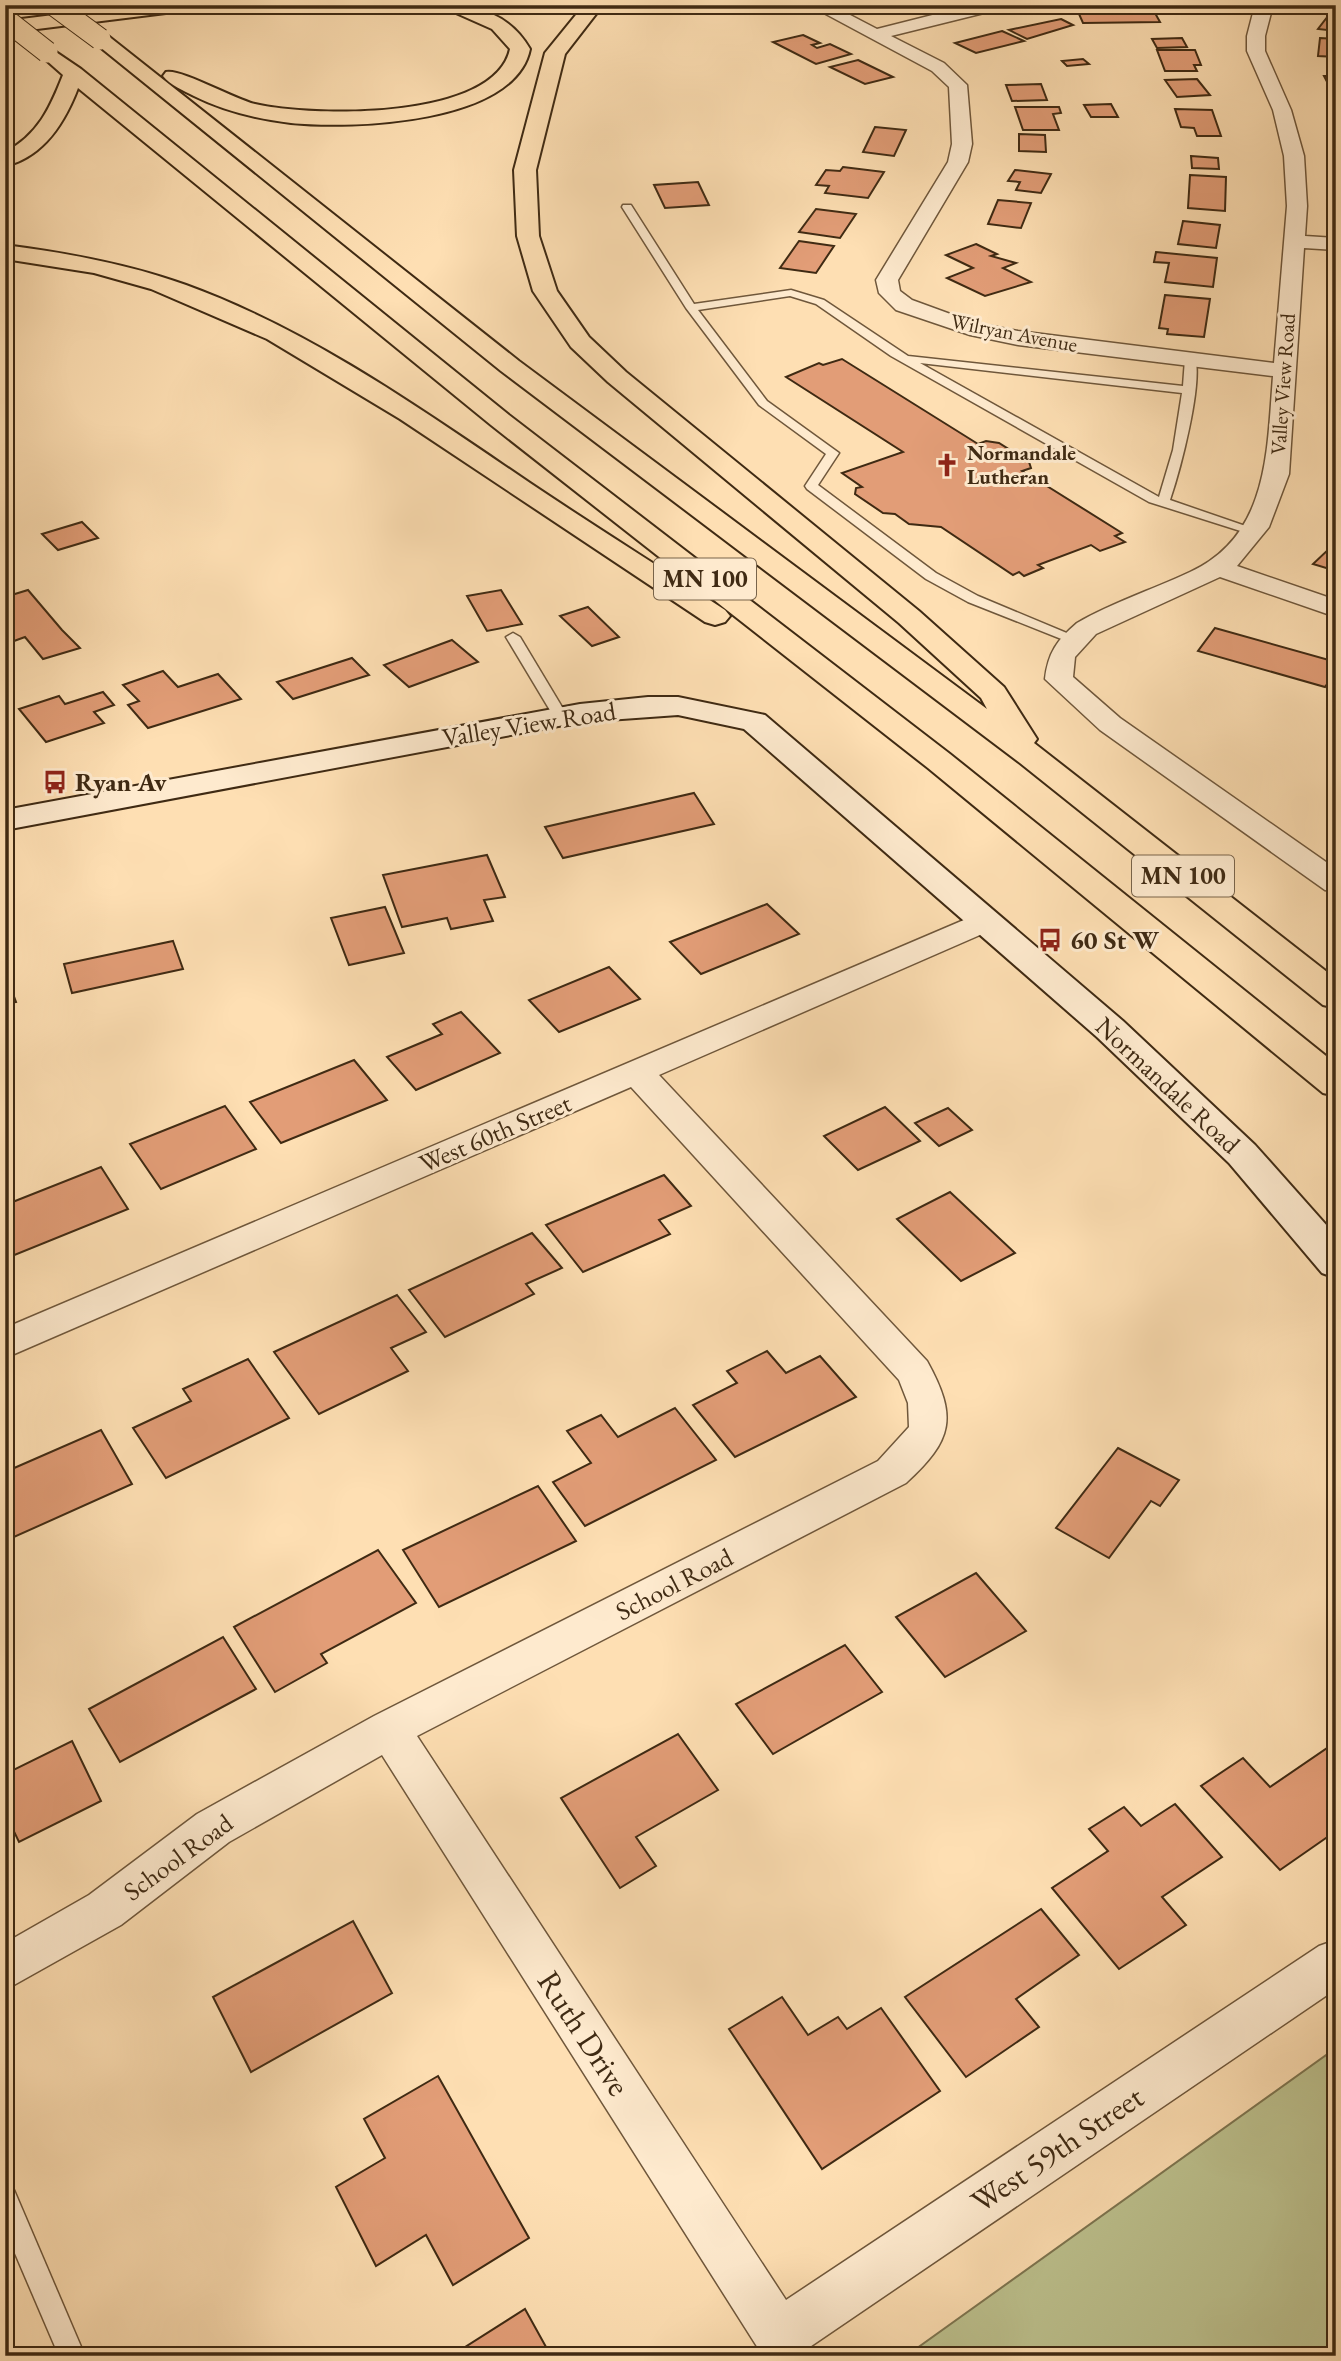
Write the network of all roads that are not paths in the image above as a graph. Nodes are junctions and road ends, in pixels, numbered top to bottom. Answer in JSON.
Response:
{"nodes":[{"id":1,"x":54,"y":5,"type":"edge"},
{"id":2,"x":181,"y":5,"type":"edge"},
{"id":3,"x":201,"y":5,"type":"edge"},
{"id":4,"x":447,"y":5,"type":"edge"},
{"id":5,"x":594,"y":5,"type":"edge"},
{"id":6,"x":817,"y":5,"type":"edge"},
{"id":7,"x":994,"y":5,"type":"edge"},
{"id":8,"x":1264,"y":5,"type":"edge"},
{"id":9,"x":142,"y":11,"type":"junction"},
{"id":10,"x":5,"y":19,"type":"edge"},
{"id":11,"x":5,"y":27,"type":"edge"},
{"id":12,"x":876,"y":35,"type":"junction"},
{"id":13,"x":100,"y":39,"type":"junction"},
{"id":14,"x":74,"y":73,"type":"junction"},
{"id":15,"x":5,"y":160,"type":"edge"},
{"id":16,"x":627,"y":207,"type":"dead end"},
{"id":17,"x":1294,"y":241,"type":"junction"},
{"id":18,"x":1336,"y":244,"type":"edge"},
{"id":19,"x":5,"y":252,"type":"edge"},
{"id":20,"x":691,"y":308,"type":"junction"},
{"id":21,"x":902,"y":358,"type":"junction"},
{"id":22,"x":1191,"y":359,"type":"junction"},
{"id":23,"x":1284,"y":371,"type":"junction"},
{"id":24,"x":1189,"y":390,"type":"junction"},
{"id":25,"x":1163,"y":503,"type":"junction"},
{"id":26,"x":1254,"y":531,"type":"junction"},
{"id":27,"x":1218,"y":568,"type":"junction"},
{"id":28,"x":1336,"y":609,"type":"edge"},
{"id":29,"x":513,"y":637,"type":"dead end"},
{"id":30,"x":1068,"y":648,"type":"junction"},
{"id":31,"x":561,"y":716,"type":"junction"},
{"id":32,"x":1031,"y":756,"type":"junction"},
{"id":33,"x":939,"y":761,"type":"junction"},
{"id":34,"x":7,"y":817,"type":"edge"},
{"id":35,"x":1336,"y":883,"type":"edge"},
{"id":36,"x":985,"y":920,"type":"junction"},
{"id":37,"x":1336,"y":997,"type":"edge"},
{"id":38,"x":637,"y":1072,"type":"junction"},
{"id":39,"x":1336,"y":1084,"type":"edge"},
{"id":40,"x":1336,"y":1263,"type":"edge"},
{"id":41,"x":5,"y":1344,"type":"edge"},
{"id":42,"x":389,"y":1730,"type":"junction"},
{"id":43,"x":1336,"y":1962,"type":"edge"},
{"id":44,"x":5,"y":1968,"type":"edge"},
{"id":45,"x":5,"y":2199,"type":"edge"},
{"id":46,"x":779,"y":2336,"type":"joint"},
{"id":47,"x":72,"y":2356,"type":"edge"}],
"edges":[{"from":1,"to":13,"type":"highway","number":"MN 100","bridge":true},
{"from":2,"to":9,"type":"highway"},
{"from":3,"to":9,"type":"highway"},
{"from":4,"to":13,"type":"highway"},
{"from":5,"to":32,"type":"highway"},
{"from":6,"to":12,"type":"street","name":"Wilryan Avenue"},
{"from":7,"to":12,"type":"street"},
{"from":8,"to":17,"type":"street","name":"Valley View Road"},
{"from":9,"to":11,"type":"highway"},
{"from":10,"to":14,"type":"highway","number":"MN 100","bridge":true},
{"from":12,"to":22,"type":"street","name":"Wilryan Avenue"},
{"from":13,"to":32,"type":"highway","number":"MN 100"},
{"from":14,"to":15,"type":"highway"},
{"from":14,"to":33,"type":"highway","number":"MN 100"},
{"from":16,"to":20,"type":"lane"},
{"from":17,"to":18,"type":"street"},
{"from":17,"to":23,"type":"street","name":"Valley View Road"},
{"from":19,"to":33,"type":"highway"},
{"from":20,"to":21,"type":"lane"},
{"from":20,"to":30,"type":"lane"},
{"from":21,"to":24,"type":"lane"},
{"from":21,"to":25,"type":"lane"},
{"from":22,"to":23,"type":"street","name":"Wilryan Avenue"},
{"from":22,"to":24,"type":"lane"},
{"from":23,"to":26,"type":"street","name":"Valley View Road"},
{"from":24,"to":25,"type":"lane"},
{"from":25,"to":26,"type":"lane"},
{"from":26,"to":27,"type":"street","name":"Valley View Road"},
{"from":27,"to":28,"type":"street"},
{"from":27,"to":30,"type":"street","name":"Valley View Road"},
{"from":29,"to":31,"type":"lane"},
{"from":30,"to":35,"type":"street"},
{"from":31,"to":34,"type":"street","name":"Valley View Road"},
{"from":31,"to":36,"type":"street","name":"Valley View Road"},
{"from":32,"to":37,"type":"highway","number":"MN 100"},
{"from":33,"to":39,"type":"highway","number":"MN 100"},
{"from":36,"to":38,"type":"street","name":"West 60th Street"},
{"from":36,"to":40,"type":"street","name":"Normandale Road"},
{"from":38,"to":41,"type":"street","name":"West 60th Street"},
{"from":38,"to":42,"type":"street","name":"School Road"},
{"from":42,"to":44,"type":"street","name":"School Road"},
{"from":42,"to":46,"type":"street","name":"Ruth Drive"},
{"from":43,"to":46,"type":"street","name":"West 59th Street"},
{"from":45,"to":47,"type":"lane"}]}
